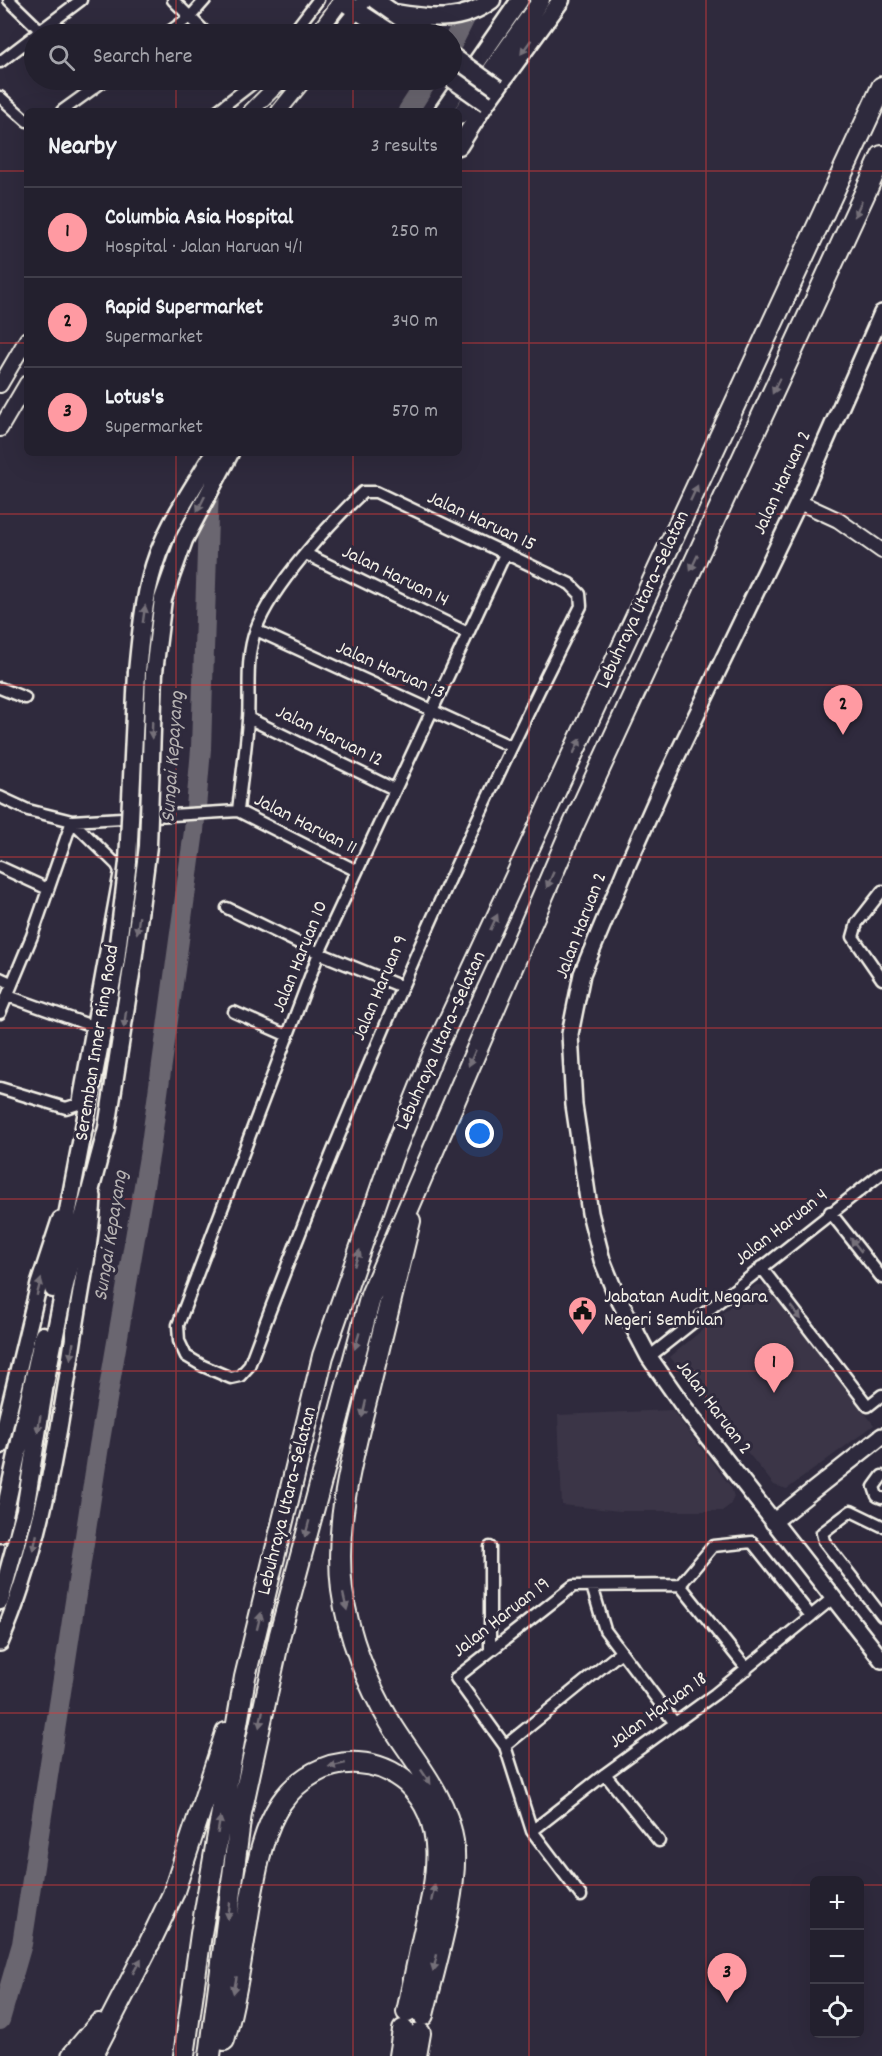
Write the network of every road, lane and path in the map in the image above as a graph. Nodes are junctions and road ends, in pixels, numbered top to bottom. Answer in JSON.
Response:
{"nodes":[{"id":1,"x":9,"y":0,"type":"edge"},
{"id":2,"x":81,"y":0,"type":"edge"},
{"id":3,"x":173,"y":0,"type":"edge"},
{"id":4,"x":205,"y":0,"type":"edge"},
{"id":5,"x":318,"y":0,"type":"edge"},
{"id":6,"x":342,"y":0,"type":"edge"},
{"id":7,"x":375,"y":0,"type":"edge"},
{"id":8,"x":492,"y":0,"type":"edge"},
{"id":9,"x":520,"y":0,"type":"edge"},
{"id":10,"x":541,"y":0,"type":"edge"},
{"id":11,"x":561,"y":0,"type":"edge"},
{"id":12,"x":360,"y":5,"type":"edge"},
{"id":13,"x":395,"y":13,"type":"junction"},
{"id":14,"x":190,"y":17,"type":"junction"},
{"id":15,"x":29,"y":24,"type":"edge"},
{"id":16,"x":50,"y":24,"type":"edge"},
{"id":17,"x":180,"y":24,"type":"edge"},
{"id":18,"x":197,"y":24,"type":"edge"},
{"id":19,"x":300,"y":24,"type":"edge"},
{"id":20,"x":324,"y":24,"type":"edge"},
{"id":21,"x":346,"y":24,"type":"edge"},
{"id":22,"x":380,"y":24,"type":"edge"},
{"id":23,"x":410,"y":24,"type":"edge"},
{"id":24,"x":24,"y":44,"type":"edge"},
{"id":25,"x":0,"y":62,"type":"edge"},
{"id":26,"x":462,"y":63,"type":"edge"},
{"id":27,"x":462,"y":84,"type":"edge"},
{"id":28,"x":462,"y":86,"type":"edge"},
{"id":29,"x":882,"y":87,"type":"edge"},
{"id":30,"x":497,"y":88,"type":"junction"},
{"id":31,"x":91,"y":90,"type":"edge"},
{"id":32,"x":242,"y":90,"type":"edge"},
{"id":33,"x":258,"y":90,"type":"edge"},
{"id":34,"x":273,"y":90,"type":"edge"},
{"id":35,"x":296,"y":90,"type":"edge"},
{"id":36,"x":458,"y":90,"type":"edge"},
{"id":37,"x":0,"y":97,"type":"edge"},
{"id":38,"x":264,"y":99,"type":"junction"},
{"id":39,"x":486,"y":103,"type":"junction"},
{"id":40,"x":66,"y":108,"type":"edge"},
{"id":41,"x":220,"y":108,"type":"edge"},
{"id":42,"x":254,"y":108,"type":"edge"},
{"id":43,"x":281,"y":108,"type":"edge"},
{"id":44,"x":445,"y":108,"type":"edge"},
{"id":45,"x":462,"y":112,"type":"edge"},
{"id":46,"x":24,"y":119,"type":"edge"},
{"id":47,"x":462,"y":141,"type":"edge"},
{"id":48,"x":882,"y":156,"type":"edge"},
{"id":49,"x":882,"y":314,"type":"edge"},
{"id":50,"x":24,"y":344,"type":"edge"},
{"id":51,"x":0,"y":385,"type":"edge"},
{"id":52,"x":24,"y":388,"type":"edge"},
{"id":53,"x":0,"y":429,"type":"edge"},
{"id":54,"x":212,"y":456,"type":"edge"},
{"id":55,"x":228,"y":456,"type":"edge"},
{"id":56,"x":241,"y":456,"type":"edge"},
{"id":57,"x":217,"y":474,"type":"junction"},
{"id":58,"x":799,"y":502,"type":"junction"},
{"id":59,"x":882,"y":551,"type":"edge"},
{"id":60,"x":306,"y":554,"type":"junction"},
{"id":61,"x":505,"y":554,"type":"junction"},
{"id":62,"x":580,"y":594,"type":"joint"},
{"id":63,"x":255,"y":630,"type":"junction"},
{"id":64,"x":468,"y":633,"type":"junction"},
{"id":65,"x":0,"y":688,"type":"edge"},
{"id":66,"x":25,"y":698,"type":"dead end"},
{"id":67,"x":432,"y":710,"type":"junction"},
{"id":68,"x":248,"y":718,"type":"junction"},
{"id":69,"x":510,"y":746,"type":"junction"},
{"id":70,"x":394,"y":789,"type":"junction"},
{"id":71,"x":0,"y":797,"type":"edge"},
{"id":72,"x":238,"y":811,"type":"junction"},
{"id":73,"x":72,"y":821,"type":"junction"},
{"id":74,"x":0,"y":867,"type":"edge"},
{"id":75,"x":357,"y":871,"type":"junction"},
{"id":76,"x":48,"y":889,"type":"junction"},
{"id":77,"x":882,"y":891,"type":"edge"},
{"id":78,"x":227,"y":908,"type":"dead end"},
{"id":79,"x":319,"y":953,"type":"junction"},
{"id":80,"x":0,"y":978,"type":"edge"},
{"id":81,"x":882,"y":980,"type":"edge"},
{"id":82,"x":11,"y":983,"type":"junction"},
{"id":83,"x":400,"y":986,"type":"junction"},
{"id":84,"x":8,"y":996,"type":"junction"},
{"id":85,"x":234,"y":1012,"type":"dead end"},
{"id":86,"x":0,"y":1013,"type":"edge"},
{"id":87,"x":92,"y":1026,"type":"junction"},
{"id":88,"x":288,"y":1036,"type":"junction"},
{"id":89,"x":0,"y":1088,"type":"edge"},
{"id":90,"x":423,"y":1169,"type":"junction"},
{"id":91,"x":882,"y":1173,"type":"edge"},
{"id":92,"x":74,"y":1179,"type":"junction"},
{"id":93,"x":93,"y":1185,"type":"junction"},
{"id":94,"x":830,"y":1212,"type":"junction"},
{"id":95,"x":761,"y":1267,"type":"junction"},
{"id":96,"x":882,"y":1278,"type":"edge"},
{"id":97,"x":649,"y":1357,"type":"junction"},
{"id":98,"x":213,"y":1371,"type":"joint"},
{"id":99,"x":882,"y":1395,"type":"edge"},
{"id":100,"x":882,"y":1436,"type":"edge"},
{"id":101,"x":0,"y":1446,"type":"edge"},
{"id":102,"x":882,"y":1476,"type":"edge"},
{"id":103,"x":879,"y":1497,"type":"edge"},
{"id":104,"x":773,"y":1521,"type":"junction"},
{"id":105,"x":882,"y":1526,"type":"edge"},
{"id":106,"x":0,"y":1534,"type":"edge"},
{"id":107,"x":490,"y":1547,"type":"dead end"},
{"id":108,"x":680,"y":1585,"type":"junction"},
{"id":109,"x":592,"y":1586,"type":"junction"},
{"id":110,"x":833,"y":1598,"type":"junction"},
{"id":111,"x":0,"y":1601,"type":"edge"},
{"id":112,"x":882,"y":1616,"type":"edge"},
{"id":113,"x":808,"y":1618,"type":"junction"},
{"id":114,"x":0,"y":1643,"type":"edge"},
{"id":115,"x":490,"y":1652,"type":"junction"},
{"id":116,"x":621,"y":1652,"type":"junction"},
{"id":117,"x":882,"y":1660,"type":"edge"},
{"id":118,"x":747,"y":1668,"type":"junction"},
{"id":119,"x":245,"y":1677,"type":"junction"},
{"id":120,"x":674,"y":1722,"type":"junction"},
{"id":121,"x":505,"y":1746,"type":"junction"},
{"id":122,"x":605,"y":1774,"type":"junction"},
{"id":123,"x":532,"y":1831,"type":"junction"},
{"id":124,"x":659,"y":1841,"type":"dead end"},
{"id":125,"x":581,"y":1896,"type":"dead end"},
{"id":126,"x":116,"y":2005,"type":"junction"},
{"id":127,"x":413,"y":2022,"type":"junction"},
{"id":128,"x":72,"y":2056,"type":"edge"},
{"id":129,"x":92,"y":2056,"type":"edge"},
{"id":130,"x":184,"y":2056,"type":"edge"},
{"id":131,"x":210,"y":2056,"type":"edge"},
{"id":132,"x":219,"y":2056,"type":"edge"},
{"id":133,"x":399,"y":2056,"type":"edge"},
{"id":134,"x":417,"y":2056,"type":"edge"}],
"edges":[{"from":1,"to":15,"type":"street"},
{"from":2,"to":16,"type":"street"},
{"from":3,"to":14,"type":"street"},
{"from":4,"to":14,"type":"street"},
{"from":5,"to":19,"type":"street"},
{"from":6,"to":12,"type":"main road"},
{"from":6,"to":20,"type":"street"},
{"from":7,"to":13,"type":"main road"},
{"from":8,"to":13,"type":"main road"},
{"from":9,"to":27,"type":"main road"},
{"from":10,"to":45,"type":"main road"},
{"from":11,"to":30,"type":"main road","one_way":true},
{"from":12,"to":21,"type":"street"},
{"from":12,"to":22,"type":"main road"},
{"from":13,"to":23,"type":"main road"},
{"from":14,"to":17,"type":"street"},
{"from":14,"to":18,"type":"street"},
{"from":24,"to":25,"type":"street"},
{"from":26,"to":30,"type":"main road","bridge":true},
{"from":28,"to":39,"type":"main road","bridge":true},
{"from":119,"to":29,"type":"highway","name":"Lebuhraya Utara–Selatan","one_way":true},
{"from":30,"to":39,"type":"main road"},
{"from":31,"to":40,"type":"street"},
{"from":32,"to":41,"type":"street"},
{"from":33,"to":38,"type":"street"},
{"from":34,"to":38,"type":"street"},
{"from":35,"to":43,"type":"street"},
{"from":36,"to":44,"type":"main road"},
{"from":37,"to":46,"type":"street"},
{"from":38,"to":42,"type":"street"},
{"from":39,"to":47,"type":"main road"},
{"from":48,"to":90,"type":"highway","name":"Lebuhraya Utara–Selatan","one_way":true},
{"from":49,"to":58,"type":"main road","name":"Jalan Haruan 2"},
{"from":50,"to":51,"type":"street"},
{"from":52,"to":53,"type":"street"},
{"from":92,"to":54,"type":"main road","name":"Seremban Inner Ring Road","one_way":true,"bridge":true},
{"from":55,"to":57,"type":"main road","name":"Seremban Inner Ring Road"},
{"from":56,"to":57,"type":"main road"},
{"from":57,"to":93,"type":"main road","name":"Seremban Inner Ring Road","one_way":true,"bridge":true},
{"from":58,"to":59,"type":"street"},
{"from":58,"to":97,"type":"main road","name":"Jalan Haruan 2"},
{"from":60,"to":61,"type":"street","name":"Jalan Haruan 15"},
{"from":60,"to":63,"type":"street"},
{"from":60,"to":64,"type":"street","name":"Jalan Haruan 14"},
{"from":61,"to":62,"type":"street","name":"Jalan Haruan 15"},
{"from":61,"to":64,"type":"street","name":"Jalan Haruan 10"},
{"from":62,"to":69,"type":"street","name":"Jalan Haruan 9"},
{"from":63,"to":67,"type":"street","name":"Jalan Haruan 13"},
{"from":63,"to":68,"type":"street"},
{"from":64,"to":67,"type":"street","name":"Jalan Haruan 10"},
{"from":65,"to":66,"type":"street"},
{"from":67,"to":69,"type":"street","name":"Jalan Haruan 13"},
{"from":67,"to":70,"type":"street","name":"Jalan Haruan 10"},
{"from":68,"to":70,"type":"street","name":"Jalan Haruan 12"},
{"from":68,"to":72,"type":"street"},
{"from":69,"to":83,"type":"street","name":"Jalan Haruan 9"},
{"from":70,"to":75,"type":"street","name":"Jalan Haruan 10"},
{"from":71,"to":73,"type":"street"},
{"from":72,"to":73,"type":"street"},
{"from":72,"to":75,"type":"street","name":"Jalan Haruan 11"},
{"from":73,"to":76,"type":"street"},
{"from":73,"to":87,"type":"street"},
{"from":74,"to":76,"type":"street"},
{"from":75,"to":79,"type":"street","name":"Jalan Haruan 10"},
{"from":76,"to":82,"type":"street"},
{"from":77,"to":81,"type":"street"},
{"from":78,"to":79,"type":"street"},
{"from":79,"to":83,"type":"street"},
{"from":79,"to":88,"type":"street","name":"Jalan Haruan 10"},
{"from":80,"to":82,"type":"street"},
{"from":82,"to":84,"type":"street"},
{"from":83,"to":98,"type":"street","name":"Jalan Haruan 9"},
{"from":84,"to":86,"type":"street"},
{"from":84,"to":87,"type":"street"},
{"from":85,"to":88,"type":"street"},
{"from":87,"to":89,"type":"street"},
{"from":88,"to":98,"type":"street","name":"Jalan Haruan 10"},
{"from":90,"to":127,"type":"highway","one_way":true},
{"from":90,"to":131,"type":"highway","name":"Lebuhraya Utara–Selatan","one_way":true},
{"from":91,"to":94,"type":"street","name":"Jalan Haruan 4"},
{"from":101,"to":92,"type":"main road","name":"Seremban Inner Ring Road","one_way":true},
{"from":92,"to":106,"type":"main road"},
{"from":93,"to":111,"type":"main road","one_way":true},
{"from":93,"to":114,"type":"main road","name":"Seremban Inner Ring Road","one_way":true},
{"from":94,"to":95,"type":"street","name":"Jalan Haruan 4"},
{"from":96,"to":94,"type":"street","one_way":true},
{"from":95,"to":97,"type":"street","name":"Jalan Haruan 4"},
{"from":95,"to":99,"type":"street","one_way":true},
{"from":97,"to":104,"type":"main road","name":"Jalan Haruan 2"},
{"from":100,"to":104,"type":"main road"},
{"from":102,"to":103,"type":"street"},
{"from":104,"to":110,"type":"main road","name":"Jalan Haruan 2"},
{"from":105,"to":112,"type":"street"},
{"from":107,"to":115,"type":"street"},
{"from":108,"to":109,"type":"street","name":"Jalan Haruan 19"},
{"from":108,"to":113,"type":"street"},
{"from":108,"to":118,"type":"street"},
{"from":109,"to":115,"type":"street","name":"Jalan Haruan 19"},
{"from":109,"to":116,"type":"street"},
{"from":110,"to":113,"type":"street","name":"Jalan Haruan 18"},
{"from":110,"to":117,"type":"main road","name":"Jalan Haruan 2"},
{"from":113,"to":118,"type":"street","name":"Jalan Haruan 18"},
{"from":115,"to":121,"type":"street","name":"Jalan Haruan 19"},
{"from":116,"to":120,"type":"street"},
{"from":116,"to":121,"type":"street"},
{"from":118,"to":120,"type":"street","name":"Jalan Haruan 18"},
{"from":126,"to":119,"type":"highway","one_way":true},
{"from":130,"to":119,"type":"highway","name":"Lebuhraya Utara–Selatan","one_way":true},
{"from":120,"to":122,"type":"street","name":"Jalan Haruan 18"},
{"from":121,"to":123,"type":"street"},
{"from":122,"to":123,"type":"street","name":"Jalan Haruan 18"},
{"from":122,"to":124,"type":"street"},
{"from":123,"to":125,"type":"street"},
{"from":126,"to":128,"type":"highway"},
{"from":126,"to":129,"type":"highway"},
{"from":127,"to":132,"type":"highway","one_way":true},
{"from":127,"to":133,"type":"highway"},
{"from":127,"to":134,"type":"highway"}]}
